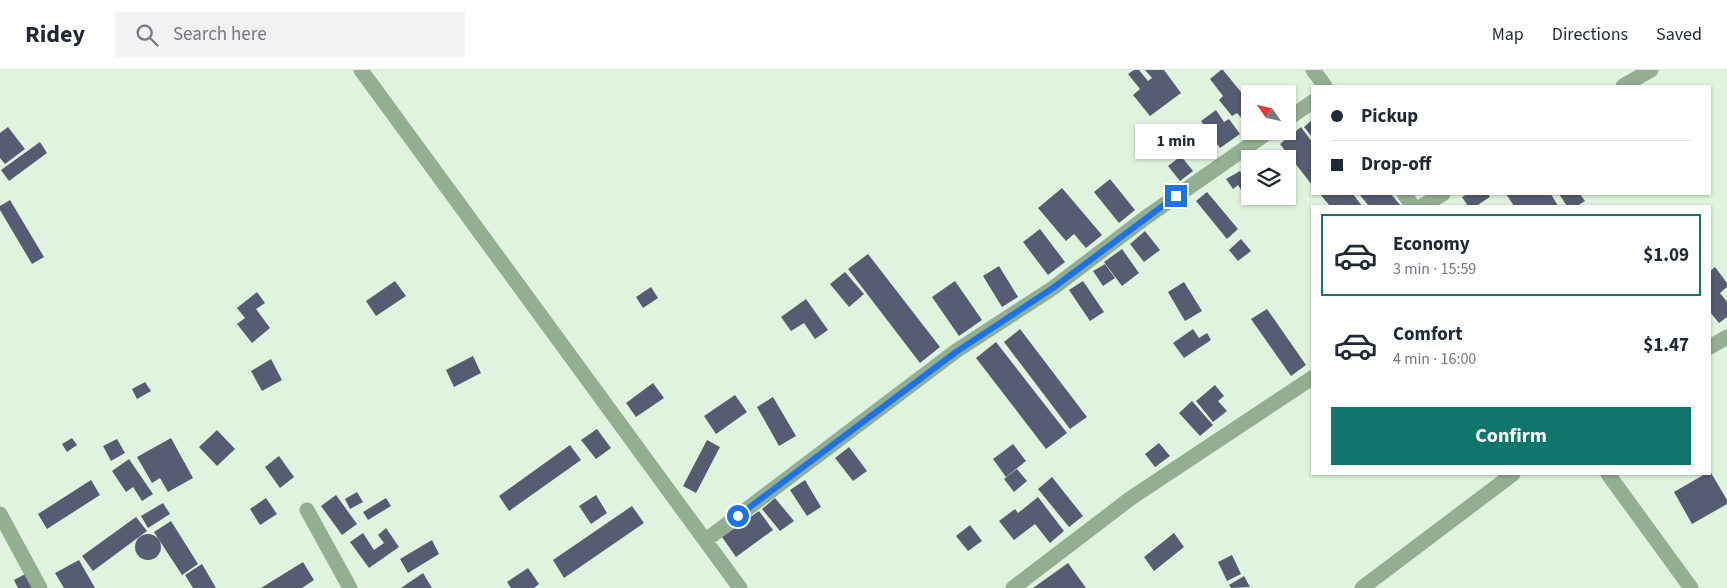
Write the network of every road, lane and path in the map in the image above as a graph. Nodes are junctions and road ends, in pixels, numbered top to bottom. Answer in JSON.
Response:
{"nodes":[{"id":1,"x":361,"y":70,"type":"edge"},
{"id":2,"x":1313,"y":70,"type":"edge"},
{"id":3,"x":1651,"y":70,"type":"edge"},
{"id":4,"x":1324,"y":85,"type":"edge"},
{"id":5,"x":1625,"y":85,"type":"edge"},
{"id":6,"x":1311,"y":103,"type":"edge"},
{"id":7,"x":1296,"y":113,"type":"edge"},
{"id":8,"x":1257,"y":140,"type":"edge"},
{"id":9,"x":1441,"y":195,"type":"edge"},
{"id":10,"x":1424,"y":205,"type":"edge"},
{"id":11,"x":1727,"y":337,"type":"edge"},
{"id":12,"x":1711,"y":346,"type":"edge"},
{"id":13,"x":1311,"y":379,"type":"edge"},
{"id":14,"x":1512,"y":475,"type":"edge"},
{"id":15,"x":1609,"y":475,"type":"edge"},
{"id":16,"x":307,"y":510,"type":"dead end"},
{"id":17,"x":0,"y":514,"type":"edge"},
{"id":18,"x":706,"y":540,"type":"junction"},
{"id":19,"x":40,"y":588,"type":"edge"},
{"id":20,"x":350,"y":588,"type":"edge"},
{"id":21,"x":740,"y":588,"type":"edge"},
{"id":22,"x":1013,"y":588,"type":"edge"},
{"id":23,"x":1362,"y":588,"type":"edge"},
{"id":24,"x":1692,"y":588,"type":"edge"}],
"edges":[{"from":1,"to":18,"type":"street"},
{"from":2,"to":4,"type":"street"},
{"from":3,"to":5,"type":"street"},
{"from":6,"to":7,"type":"street"},
{"from":8,"to":18,"type":"street"},
{"from":9,"to":10,"type":"street"},
{"from":11,"to":12,"type":"street"},
{"from":13,"to":22,"type":"street"},
{"from":14,"to":23,"type":"street"},
{"from":15,"to":24,"type":"street"},
{"from":16,"to":20,"type":"street"},
{"from":17,"to":19,"type":"street"},
{"from":18,"to":21,"type":"street"}]}
